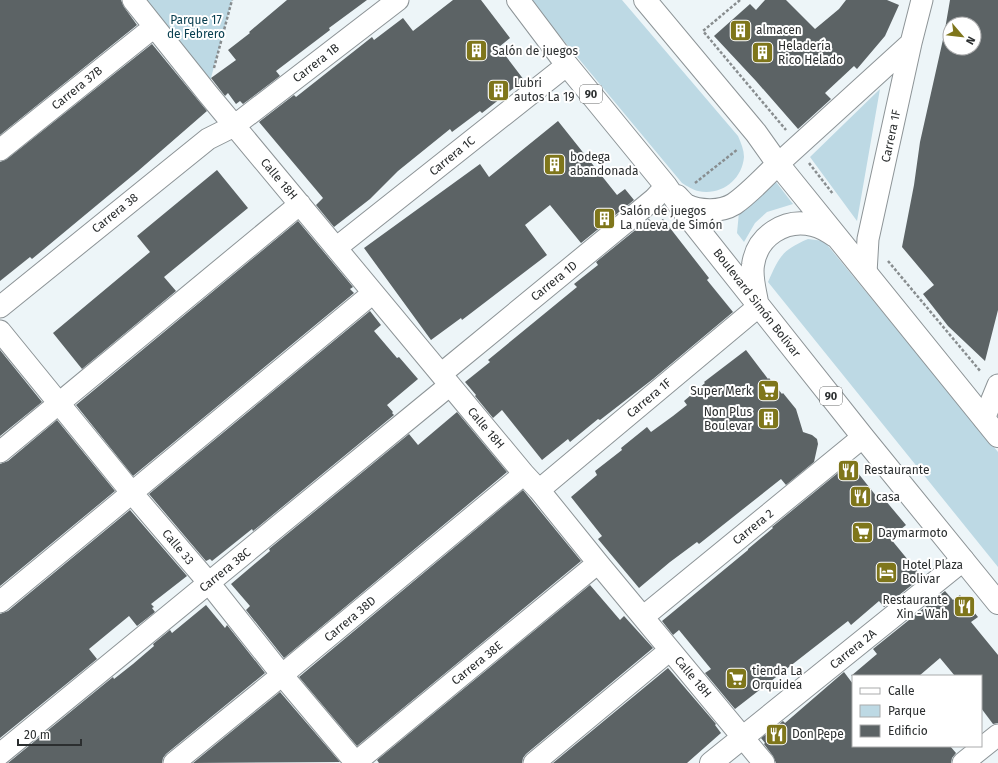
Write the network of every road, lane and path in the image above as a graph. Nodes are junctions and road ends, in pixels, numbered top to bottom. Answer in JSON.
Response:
{"nodes":[{"id":1,"x":133,"y":0,"type":"edge"},
{"id":2,"x":232,"y":0,"type":"edge"},
{"id":3,"x":398,"y":0,"type":"edge"},
{"id":4,"x":518,"y":0,"type":"edge"},
{"id":5,"x":645,"y":0,"type":"edge"},
{"id":6,"x":740,"y":0,"type":"edge"},
{"id":7,"x":922,"y":0,"type":"edge"},
{"id":8,"x":154,"y":27,"type":"junction"},
{"id":9,"x":911,"y":43,"type":"junction"},
{"id":10,"x":567,"y":65,"type":"junction"},
{"id":11,"x":208,"y":94,"type":"junction"},
{"id":12,"x":234,"y":126,"type":"junction"},
{"id":13,"x":789,"y":134,"type":"dead end"},
{"id":14,"x":738,"y":149,"type":"dead end"},
{"id":15,"x":0,"y":150,"type":"edge"},
{"id":16,"x":809,"y":162,"type":"dead end"},
{"id":17,"x":778,"y":164,"type":"junction"},
{"id":18,"x":695,"y":184,"type":"dead end"},
{"id":19,"x":666,"y":186,"type":"junction"},
{"id":20,"x":836,"y":199,"type":"dead end"},
{"id":21,"x":300,"y":204,"type":"junction"},
{"id":22,"x":839,"y":238,"type":"junction"},
{"id":23,"x":336,"y":248,"type":"junction"},
{"id":24,"x":885,"y":258,"type":"dead end"},
{"id":25,"x":866,"y":273,"type":"junction"},
{"id":26,"x":373,"y":293,"type":"junction"},
{"id":27,"x":758,"y":304,"type":"junction"},
{"id":28,"x":0,"y":307,"type":"edge"},
{"id":29,"x":0,"y":331,"type":"edge"},
{"id":30,"x":445,"y":380,"type":"junction"},
{"id":31,"x":997,"y":388,"type":"edge"},
{"id":32,"x":60,"y":403,"type":"junction"},
{"id":33,"x":991,"y":427,"type":"edge"},
{"id":34,"x":863,"y":436,"type":"junction"},
{"id":35,"x":0,"y":452,"type":"edge"},
{"id":36,"x":524,"y":474,"type":"junction"},
{"id":37,"x":539,"y":490,"type":"junction"},
{"id":38,"x":132,"y":492,"type":"junction"},
{"id":39,"x":963,"y":560,"type":"junction"},
{"id":40,"x":598,"y":563,"type":"junction"},
{"id":41,"x":209,"y":583,"type":"junction"},
{"id":42,"x":0,"y":602,"type":"edge"},
{"id":43,"x":998,"y":603,"type":"edge"},
{"id":44,"x":643,"y":617,"type":"junction"},
{"id":45,"x":670,"y":650,"type":"junction"},
{"id":46,"x":282,"y":676,"type":"junction"},
{"id":47,"x":998,"y":735,"type":"edge"},
{"id":48,"x":742,"y":737,"type":"junction"},
{"id":49,"x":0,"y":754,"type":"edge"},
{"id":50,"x":174,"y":763,"type":"edge"},
{"id":51,"x":356,"y":763,"type":"edge"},
{"id":52,"x":534,"y":763,"type":"edge"},
{"id":53,"x":712,"y":763,"type":"edge"},
{"id":54,"x":764,"y":763,"type":"edge"},
{"id":55,"x":963,"y":763,"type":"edge"}],
"edges":[{"from":1,"to":8,"type":"street","name":"Calle 18H"},
{"from":2,"to":11,"type":"path"},
{"from":3,"to":12,"type":"street","name":"Carrera 1B"},
{"from":4,"to":10,"type":"main road","name":"Boulevard Simón Bolívar","number":"90"},
{"from":5,"to":17,"type":"main road"},
{"from":6,"to":13,"type":"path"},
{"from":7,"to":9,"type":"street","name":"Carrera 1F"},
{"from":8,"to":11,"type":"street","name":"Calle 18H"},
{"from":8,"to":15,"type":"street","name":"Carrera 37B"},
{"from":9,"to":17,"type":"street"},
{"from":9,"to":25,"type":"street","name":"Carrera 1F"},
{"from":10,"to":19,"type":"main road","name":"Boulevard Simón Bolívar","number":"90"},
{"from":10,"to":23,"type":"street","name":"Carrera 1C"},
{"from":11,"to":12,"type":"street","name":"Calle 18H"},
{"from":12,"to":21,"type":"street","name":"Calle 18H"},
{"from":12,"to":28,"type":"street","name":"Carrera 38"},
{"from":14,"to":18,"type":"path"},
{"from":16,"to":20,"type":"path"},
{"from":17,"to":19,"type":"main road"},
{"from":17,"to":22,"type":"main road"},
{"from":19,"to":27,"type":"main road","name":"Boulevard Simón Bolívar","number":"90"},
{"from":19,"to":30,"type":"street","name":"Carrera 1D"},
{"from":21,"to":23,"type":"street","name":"Calle 18H"},
{"from":21,"to":32,"type":"street"},
{"from":22,"to":25,"type":"main road"},
{"from":22,"to":27,"type":"main road"},
{"from":23,"to":26,"type":"street","name":"Calle 18H"},
{"from":24,"to":31,"type":"path"},
{"from":25,"to":33,"type":"main road"},
{"from":26,"to":30,"type":"street","name":"Calle 18H"},
{"from":26,"to":38,"type":"street"},
{"from":27,"to":34,"type":"main road","name":"Boulevard Simón Bolívar","number":"90"},
{"from":27,"to":37,"type":"street","name":"Carrera 1F"},
{"from":29,"to":32,"type":"street","name":"Calle 33"},
{"from":30,"to":36,"type":"street","name":"Calle 18H"},
{"from":30,"to":41,"type":"street","name":"Carrera 38C"},
{"from":31,"to":33,"type":"street"},
{"from":32,"to":35,"type":"street"},
{"from":32,"to":38,"type":"street","name":"Calle 33"},
{"from":34,"to":39,"type":"main road","name":"Boulevard Simón Bolívar","number":"90"},
{"from":34,"to":44,"type":"street","name":"Carrera 2"},
{"from":36,"to":37,"type":"street","name":"Calle 18H"},
{"from":36,"to":46,"type":"street","name":"Carrera 38D"},
{"from":37,"to":40,"type":"street","name":"Calle 18H"},
{"from":38,"to":41,"type":"street","name":"Calle 33"},
{"from":38,"to":42,"type":"street"},
{"from":39,"to":43,"type":"main road","name":"Boulevard Simón Bolívar","number":"90"},
{"from":39,"to":48,"type":"main road","name":"Carrera 2A"},
{"from":40,"to":44,"type":"street","name":"Calle 18H"},
{"from":40,"to":51,"type":"street","name":"Carrera 38E"},
{"from":41,"to":46,"type":"street","name":"Calle 33"},
{"from":41,"to":49,"type":"street","name":"Carrera 38C"},
{"from":44,"to":45,"type":"street","name":"Calle 18H"},
{"from":45,"to":48,"type":"street","name":"Calle 18H"},
{"from":45,"to":52,"type":"street"},
{"from":46,"to":50,"type":"street","name":"Carrera 38D"},
{"from":46,"to":51,"type":"street","name":"Calle 33"},
{"from":47,"to":55,"type":"street"},
{"from":48,"to":53,"type":"main road","name":"Carrera 2A"},
{"from":48,"to":54,"type":"street","name":"Calle 18H"}]}
